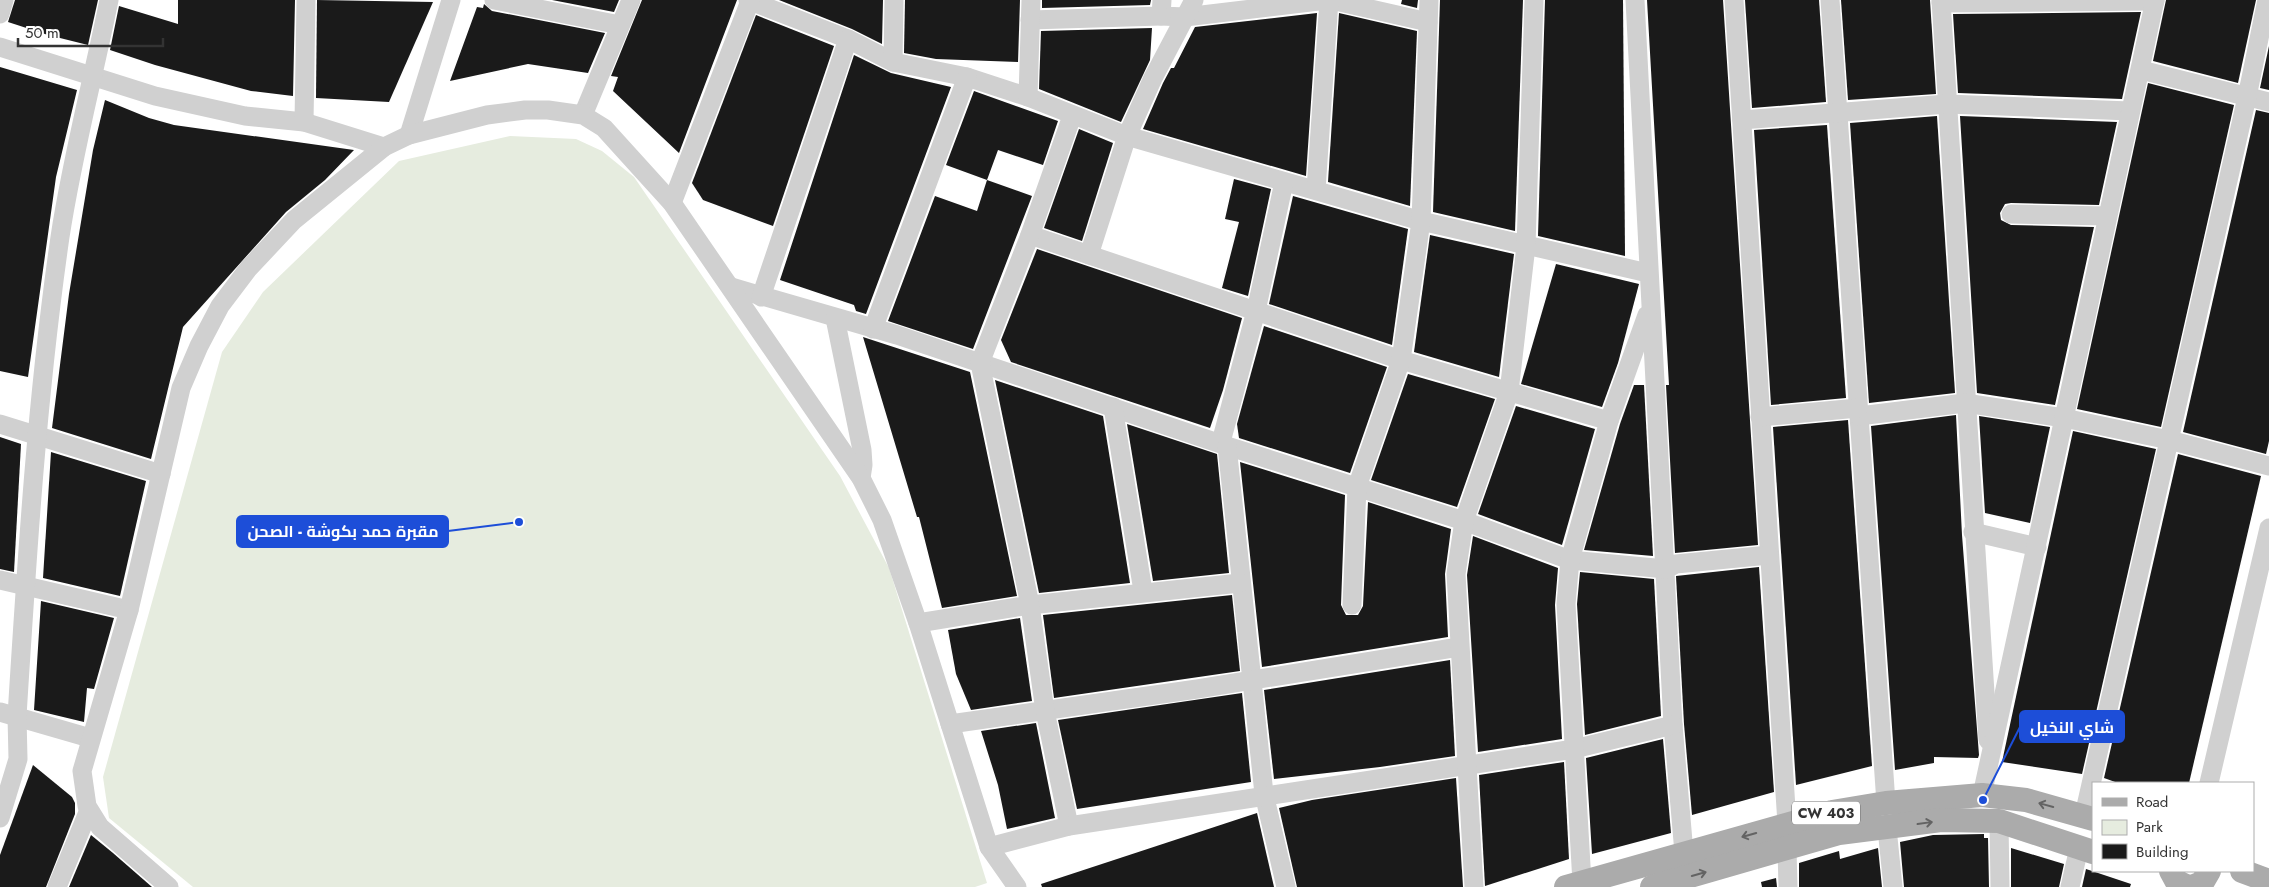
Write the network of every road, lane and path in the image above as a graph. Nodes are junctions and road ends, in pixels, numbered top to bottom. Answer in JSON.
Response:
{"nodes":[{"id":1,"x":4,"y":0,"type":"edge"},
{"id":2,"x":109,"y":0,"type":"edge"},
{"id":3,"x":306,"y":0,"type":"edge"},
{"id":4,"x":451,"y":0,"type":"edge"},
{"id":5,"x":494,"y":0,"type":"edge"},
{"id":6,"x":631,"y":0,"type":"edge"},
{"id":7,"x":749,"y":0,"type":"edge"},
{"id":8,"x":894,"y":0,"type":"edge"},
{"id":9,"x":1031,"y":0,"type":"edge"},
{"id":10,"x":1194,"y":0,"type":"edge"},
{"id":11,"x":1329,"y":0,"type":"edge"},
{"id":12,"x":1430,"y":0,"type":"edge"},
{"id":13,"x":1534,"y":0,"type":"edge"},
{"id":14,"x":1635,"y":0,"type":"edge"},
{"id":15,"x":1734,"y":0,"type":"edge"},
{"id":16,"x":1830,"y":0,"type":"edge"},
{"id":17,"x":2266,"y":0,"type":"edge"},
{"id":18,"x":1941,"y":1,"type":"edge"},
{"id":19,"x":2155,"y":1,"type":"edge"},
{"id":20,"x":1161,"y":8,"type":"edge"},
{"id":21,"x":0,"y":14,"type":"edge"},
{"id":22,"x":1185,"y":17,"type":"junction"},
{"id":23,"x":1030,"y":20,"type":"junction"},
{"id":24,"x":1428,"y":22,"type":"junction"},
{"id":25,"x":620,"y":25,"type":"junction"},
{"id":26,"x":848,"y":40,"type":"junction"},
{"id":27,"x":0,"y":47,"type":"edge"},
{"id":28,"x":893,"y":62,"type":"junction"},
{"id":29,"x":2141,"y":70,"type":"junction"},
{"id":30,"x":94,"y":76,"type":"junction"},
{"id":31,"x":967,"y":78,"type":"junction"},
{"id":32,"x":1028,"y":97,"type":"junction"},
{"id":33,"x":2247,"y":97,"type":"junction"},
{"id":34,"x":2269,"y":102,"type":"edge"},
{"id":35,"x":1947,"y":104,"type":"junction"},
{"id":36,"x":2130,"y":111,"type":"junction"},
{"id":37,"x":1838,"y":113,"type":"junction"},
{"id":38,"x":583,"y":115,"type":"junction"},
{"id":39,"x":1072,"y":116,"type":"junction"},
{"id":40,"x":1742,"y":120,"type":"junction"},
{"id":41,"x":304,"y":122,"type":"junction"},
{"id":42,"x":409,"y":135,"type":"junction"},
{"id":43,"x":1127,"y":136,"type":"junction"},
{"id":44,"x":384,"y":147,"type":"junction"},
{"id":45,"x":1284,"y":182,"type":"junction"},
{"id":46,"x":1316,"y":190,"type":"junction"},
{"id":47,"x":672,"y":203,"type":"junction"},
{"id":48,"x":2011,"y":214,"type":"dead end"},
{"id":49,"x":2107,"y":216,"type":"junction"},
{"id":50,"x":1421,"y":221,"type":"junction"},
{"id":51,"x":1030,"y":235,"type":"junction"},
{"id":52,"x":1526,"y":246,"type":"junction"},
{"id":53,"x":1088,"y":255,"type":"junction"},
{"id":54,"x":1648,"y":273,"type":"junction"},
{"id":55,"x":731,"y":287,"type":"junction"},
{"id":56,"x":761,"y":297,"type":"junction"},
{"id":57,"x":1650,"y":306,"type":"junction"},
{"id":58,"x":1256,"y":311,"type":"junction"},
{"id":59,"x":835,"y":318,"type":"junction"},
{"id":60,"x":873,"y":329,"type":"junction"},
{"id":61,"x":1401,"y":360,"type":"junction"},
{"id":62,"x":980,"y":363,"type":"junction"},
{"id":63,"x":1509,"y":392,"type":"junction"},
{"id":64,"x":1965,"y":403,"type":"junction"},
{"id":65,"x":1113,"y":407,"type":"junction"},
{"id":66,"x":1858,"y":412,"type":"junction"},
{"id":67,"x":1760,"y":417,"type":"junction"},
{"id":68,"x":2064,"y":418,"type":"junction"},
{"id":69,"x":1609,"y":421,"type":"junction"},
{"id":70,"x":0,"y":424,"type":"edge"},
{"id":71,"x":36,"y":435,"type":"junction"},
{"id":72,"x":2169,"y":440,"type":"junction"},
{"id":73,"x":1224,"y":444,"type":"junction"},
{"id":74,"x":2269,"y":466,"type":"edge"},
{"id":75,"x":161,"y":474,"type":"junction"},
{"id":76,"x":861,"y":478,"type":"junction"},
{"id":77,"x":1357,"y":487,"type":"junction"},
{"id":78,"x":1464,"y":521,"type":"junction"},
{"id":79,"x":2269,"y":528,"type":"edge"},
{"id":80,"x":1974,"y":532,"type":"junction"},
{"id":81,"x":2037,"y":547,"type":"junction"},
{"id":82,"x":1769,"y":556,"type":"junction"},
{"id":83,"x":1570,"y":560,"type":"junction"},
{"id":84,"x":1666,"y":569,"type":"junction"},
{"id":85,"x":0,"y":580,"type":"edge"},
{"id":86,"x":1240,"y":583,"type":"junction"},
{"id":87,"x":25,"y":586,"type":"junction"},
{"id":88,"x":1143,"y":591,"type":"junction"},
{"id":89,"x":1030,"y":605,"type":"junction"},
{"id":90,"x":1352,"y":605,"type":"dead end"},
{"id":91,"x":129,"y":610,"type":"junction"},
{"id":92,"x":918,"y":623,"type":"junction"},
{"id":93,"x":1459,"y":647,"type":"junction"},
{"id":94,"x":1252,"y":679,"type":"junction"},
{"id":95,"x":1045,"y":711,"type":"junction"},
{"id":96,"x":8,"y":714,"type":"edge"},
{"id":97,"x":950,"y":724,"type":"junction"},
{"id":98,"x":1673,"y":725,"type":"junction"},
{"id":99,"x":90,"y":738,"type":"junction"},
{"id":100,"x":1574,"y":749,"type":"junction"},
{"id":101,"x":1990,"y":761,"type":"junction"},
{"id":102,"x":1466,"y":765,"type":"junction"},
{"id":103,"x":2096,"y":782,"type":"edge"},
{"id":104,"x":2209,"y":782,"type":"edge"},
{"id":105,"x":1264,"y":794,"type":"junction"},
{"id":106,"x":1982,"y":795,"type":"junction"},
{"id":107,"x":1886,"y":803,"type":"junction"},
{"id":108,"x":2092,"y":803,"type":"edge"},
{"id":109,"x":89,"y":810,"type":"junction"},
{"id":110,"x":2089,"y":817,"type":"edge"},
{"id":111,"x":0,"y":818,"type":"edge"},
{"id":112,"x":1999,"y":821,"type":"junction"},
{"id":113,"x":1787,"y":824,"type":"junction"},
{"id":114,"x":1069,"y":826,"type":"junction"},
{"id":115,"x":1887,"y":828,"type":"junction"},
{"id":116,"x":989,"y":847,"type":"junction"},
{"id":117,"x":1787,"y":849,"type":"junction"},
{"id":118,"x":2086,"y":850,"type":"edge"},
{"id":119,"x":1684,"y":853,"type":"junction"},
{"id":120,"x":2244,"y":872,"type":"edge"},
{"id":121,"x":2269,"y":882,"type":"edge"},
{"id":122,"x":1574,"y":885,"type":"edge"},
{"id":123,"x":1012,"y":886,"type":"edge"},
{"id":124,"x":1656,"y":886,"type":"edge"},
{"id":125,"x":58,"y":887,"type":"edge"},
{"id":126,"x":169,"y":887,"type":"edge"},
{"id":127,"x":1286,"y":887,"type":"edge"},
{"id":128,"x":1474,"y":887,"type":"edge"},
{"id":129,"x":1788,"y":887,"type":"edge"},
{"id":130,"x":1892,"y":887,"type":"edge"},
{"id":131,"x":2000,"y":887,"type":"edge"},
{"id":132,"x":2070,"y":887,"type":"edge"}],
"edges":[{"from":1,"to":21,"type":"street"},
{"from":2,"to":30,"type":"street"},
{"from":3,"to":41,"type":"street"},
{"from":4,"to":42,"type":"street"},
{"from":5,"to":25,"type":"street"},
{"from":6,"to":25,"type":"street"},
{"from":7,"to":26,"type":"street"},
{"from":7,"to":47,"type":"street"},
{"from":8,"to":28,"type":"street"},
{"from":9,"to":23,"type":"street"},
{"from":10,"to":22,"type":"street"},
{"from":11,"to":22,"type":"street"},
{"from":11,"to":24,"type":"street"},
{"from":11,"to":46,"type":"street"},
{"from":12,"to":24,"type":"street"},
{"from":13,"to":52,"type":"street"},
{"from":14,"to":54,"type":"street"},
{"from":15,"to":40,"type":"street"},
{"from":16,"to":37,"type":"street"},
{"from":17,"to":33,"type":"street"},
{"from":18,"to":19,"type":"street"},
{"from":18,"to":35,"type":"street"},
{"from":19,"to":29,"type":"street"},
{"from":20,"to":22,"type":"street"},
{"from":20,"to":23,"type":"street"},
{"from":22,"to":43,"type":"street"},
{"from":23,"to":32,"type":"street"},
{"from":24,"to":50,"type":"street"},
{"from":25,"to":38,"type":"street"},
{"from":26,"to":28,"type":"street"},
{"from":26,"to":56,"type":"street"},
{"from":27,"to":30,"type":"street"},
{"from":28,"to":31,"type":"street"},
{"from":29,"to":33,"type":"street"},
{"from":29,"to":36,"type":"street"},
{"from":30,"to":41,"type":"street"},
{"from":30,"to":71,"type":"street"},
{"from":31,"to":32,"type":"street"},
{"from":31,"to":60,"type":"street"},
{"from":32,"to":39,"type":"street"},
{"from":33,"to":34,"type":"street"},
{"from":33,"to":72,"type":"street"},
{"from":35,"to":36,"type":"street"},
{"from":35,"to":37,"type":"street"},
{"from":35,"to":64,"type":"street"},
{"from":36,"to":49,"type":"street"},
{"from":37,"to":40,"type":"street"},
{"from":37,"to":66,"type":"street"},
{"from":38,"to":42,"type":"street"},
{"from":38,"to":47,"type":"street"},
{"from":39,"to":43,"type":"street"},
{"from":39,"to":51,"type":"street"},
{"from":40,"to":67,"type":"street"},
{"from":41,"to":44,"type":"street"},
{"from":42,"to":44,"type":"street"},
{"from":43,"to":45,"type":"street"},
{"from":43,"to":53,"type":"street"},
{"from":44,"to":75,"type":"street"},
{"from":45,"to":46,"type":"street"},
{"from":45,"to":58,"type":"street"},
{"from":46,"to":50,"type":"street"},
{"from":47,"to":55,"type":"street"},
{"from":48,"to":49,"type":"street"},
{"from":49,"to":68,"type":"street"},
{"from":50,"to":52,"type":"street"},
{"from":50,"to":61,"type":"street"},
{"from":51,"to":53,"type":"street"},
{"from":51,"to":62,"type":"street"},
{"from":52,"to":54,"type":"street"},
{"from":52,"to":63,"type":"street"},
{"from":53,"to":58,"type":"street"},
{"from":54,"to":57,"type":"street"},
{"from":55,"to":56,"type":"street"},
{"from":55,"to":76,"type":"street"},
{"from":56,"to":59,"type":"street"},
{"from":57,"to":69,"type":"street"},
{"from":57,"to":84,"type":"street"},
{"from":58,"to":61,"type":"street"},
{"from":58,"to":73,"type":"street"},
{"from":59,"to":60,"type":"street"},
{"from":59,"to":76,"type":"street"},
{"from":60,"to":62,"type":"street"},
{"from":61,"to":63,"type":"street"},
{"from":61,"to":77,"type":"street"},
{"from":62,"to":65,"type":"street"},
{"from":62,"to":89,"type":"street"},
{"from":63,"to":69,"type":"street"},
{"from":63,"to":78,"type":"street"},
{"from":64,"to":66,"type":"street"},
{"from":64,"to":68,"type":"street"},
{"from":64,"to":80,"type":"street"},
{"from":65,"to":73,"type":"street"},
{"from":65,"to":88,"type":"street"},
{"from":66,"to":67,"type":"street"},
{"from":66,"to":107,"type":"street"},
{"from":67,"to":82,"type":"street"},
{"from":68,"to":72,"type":"street"},
{"from":68,"to":81,"type":"street"},
{"from":69,"to":83,"type":"street"},
{"from":70,"to":71,"type":"street"},
{"from":71,"to":75,"type":"street"},
{"from":71,"to":87,"type":"street"},
{"from":72,"to":74,"type":"street"},
{"from":72,"to":103,"type":"street"},
{"from":73,"to":77,"type":"street"},
{"from":73,"to":86,"type":"street"},
{"from":75,"to":91,"type":"street"},
{"from":76,"to":92,"type":"street"},
{"from":77,"to":78,"type":"street"},
{"from":77,"to":90,"type":"street"},
{"from":78,"to":83,"type":"street"},
{"from":78,"to":93,"type":"street"},
{"from":79,"to":104,"type":"street"},
{"from":80,"to":81,"type":"street"},
{"from":80,"to":101,"type":"street"},
{"from":81,"to":101,"type":"street"},
{"from":82,"to":84,"type":"street"},
{"from":82,"to":113,"type":"street"},
{"from":83,"to":84,"type":"street"},
{"from":83,"to":100,"type":"street"},
{"from":84,"to":98,"type":"street"},
{"from":85,"to":87,"type":"street"},
{"from":86,"to":88,"type":"street"},
{"from":86,"to":94,"type":"street"},
{"from":87,"to":91,"type":"street"},
{"from":87,"to":96,"type":"street"},
{"from":88,"to":89,"type":"street"},
{"from":89,"to":92,"type":"street"},
{"from":89,"to":95,"type":"street"},
{"from":91,"to":99,"type":"street"},
{"from":92,"to":97,"type":"street"},
{"from":93,"to":94,"type":"street"},
{"from":93,"to":102,"type":"street"},
{"from":94,"to":95,"type":"street"},
{"from":94,"to":105,"type":"street"},
{"from":95,"to":97,"type":"street"},
{"from":95,"to":114,"type":"street"},
{"from":96,"to":99,"type":"street"},
{"from":96,"to":111,"type":"street"},
{"from":97,"to":116,"type":"street"},
{"from":98,"to":100,"type":"street"},
{"from":98,"to":119,"type":"street"},
{"from":99,"to":109,"type":"street"},
{"from":100,"to":102,"type":"street"},
{"from":100,"to":122,"type":"street"},
{"from":101,"to":106,"type":"street"},
{"from":102,"to":105,"type":"street"},
{"from":102,"to":128,"type":"street"},
{"from":105,"to":114,"type":"street"},
{"from":105,"to":127,"type":"street"},
{"from":106,"to":107,"type":"main road","number":"CW 403"},
{"from":110,"to":106,"type":"main road","number":"CW 403","one_way":true},
{"from":107,"to":113,"type":"main road","number":"CW 403"},
{"from":108,"to":110,"type":"street"},
{"from":109,"to":125,"type":"street"},
{"from":109,"to":126,"type":"street"},
{"from":115,"to":112,"type":"main road","number":"CW 403","one_way":true},
{"from":112,"to":118,"type":"main road","number":"CW 403"},
{"from":112,"to":131,"type":"street"},
{"from":113,"to":119,"type":"main road","number":"CW 403","one_way":true},
{"from":114,"to":116,"type":"street"},
{"from":115,"to":117,"type":"main road","number":"CW 403"},
{"from":115,"to":130,"type":"street"},
{"from":116,"to":123,"type":"street"},
{"from":124,"to":117,"type":"main road","number":"CW 403","one_way":true},
{"from":117,"to":129,"type":"street"},
{"from":118,"to":132,"type":"street"},
{"from":119,"to":122,"type":"main road","number":"CW 403"},
{"from":120,"to":121,"type":"main road"}]}
